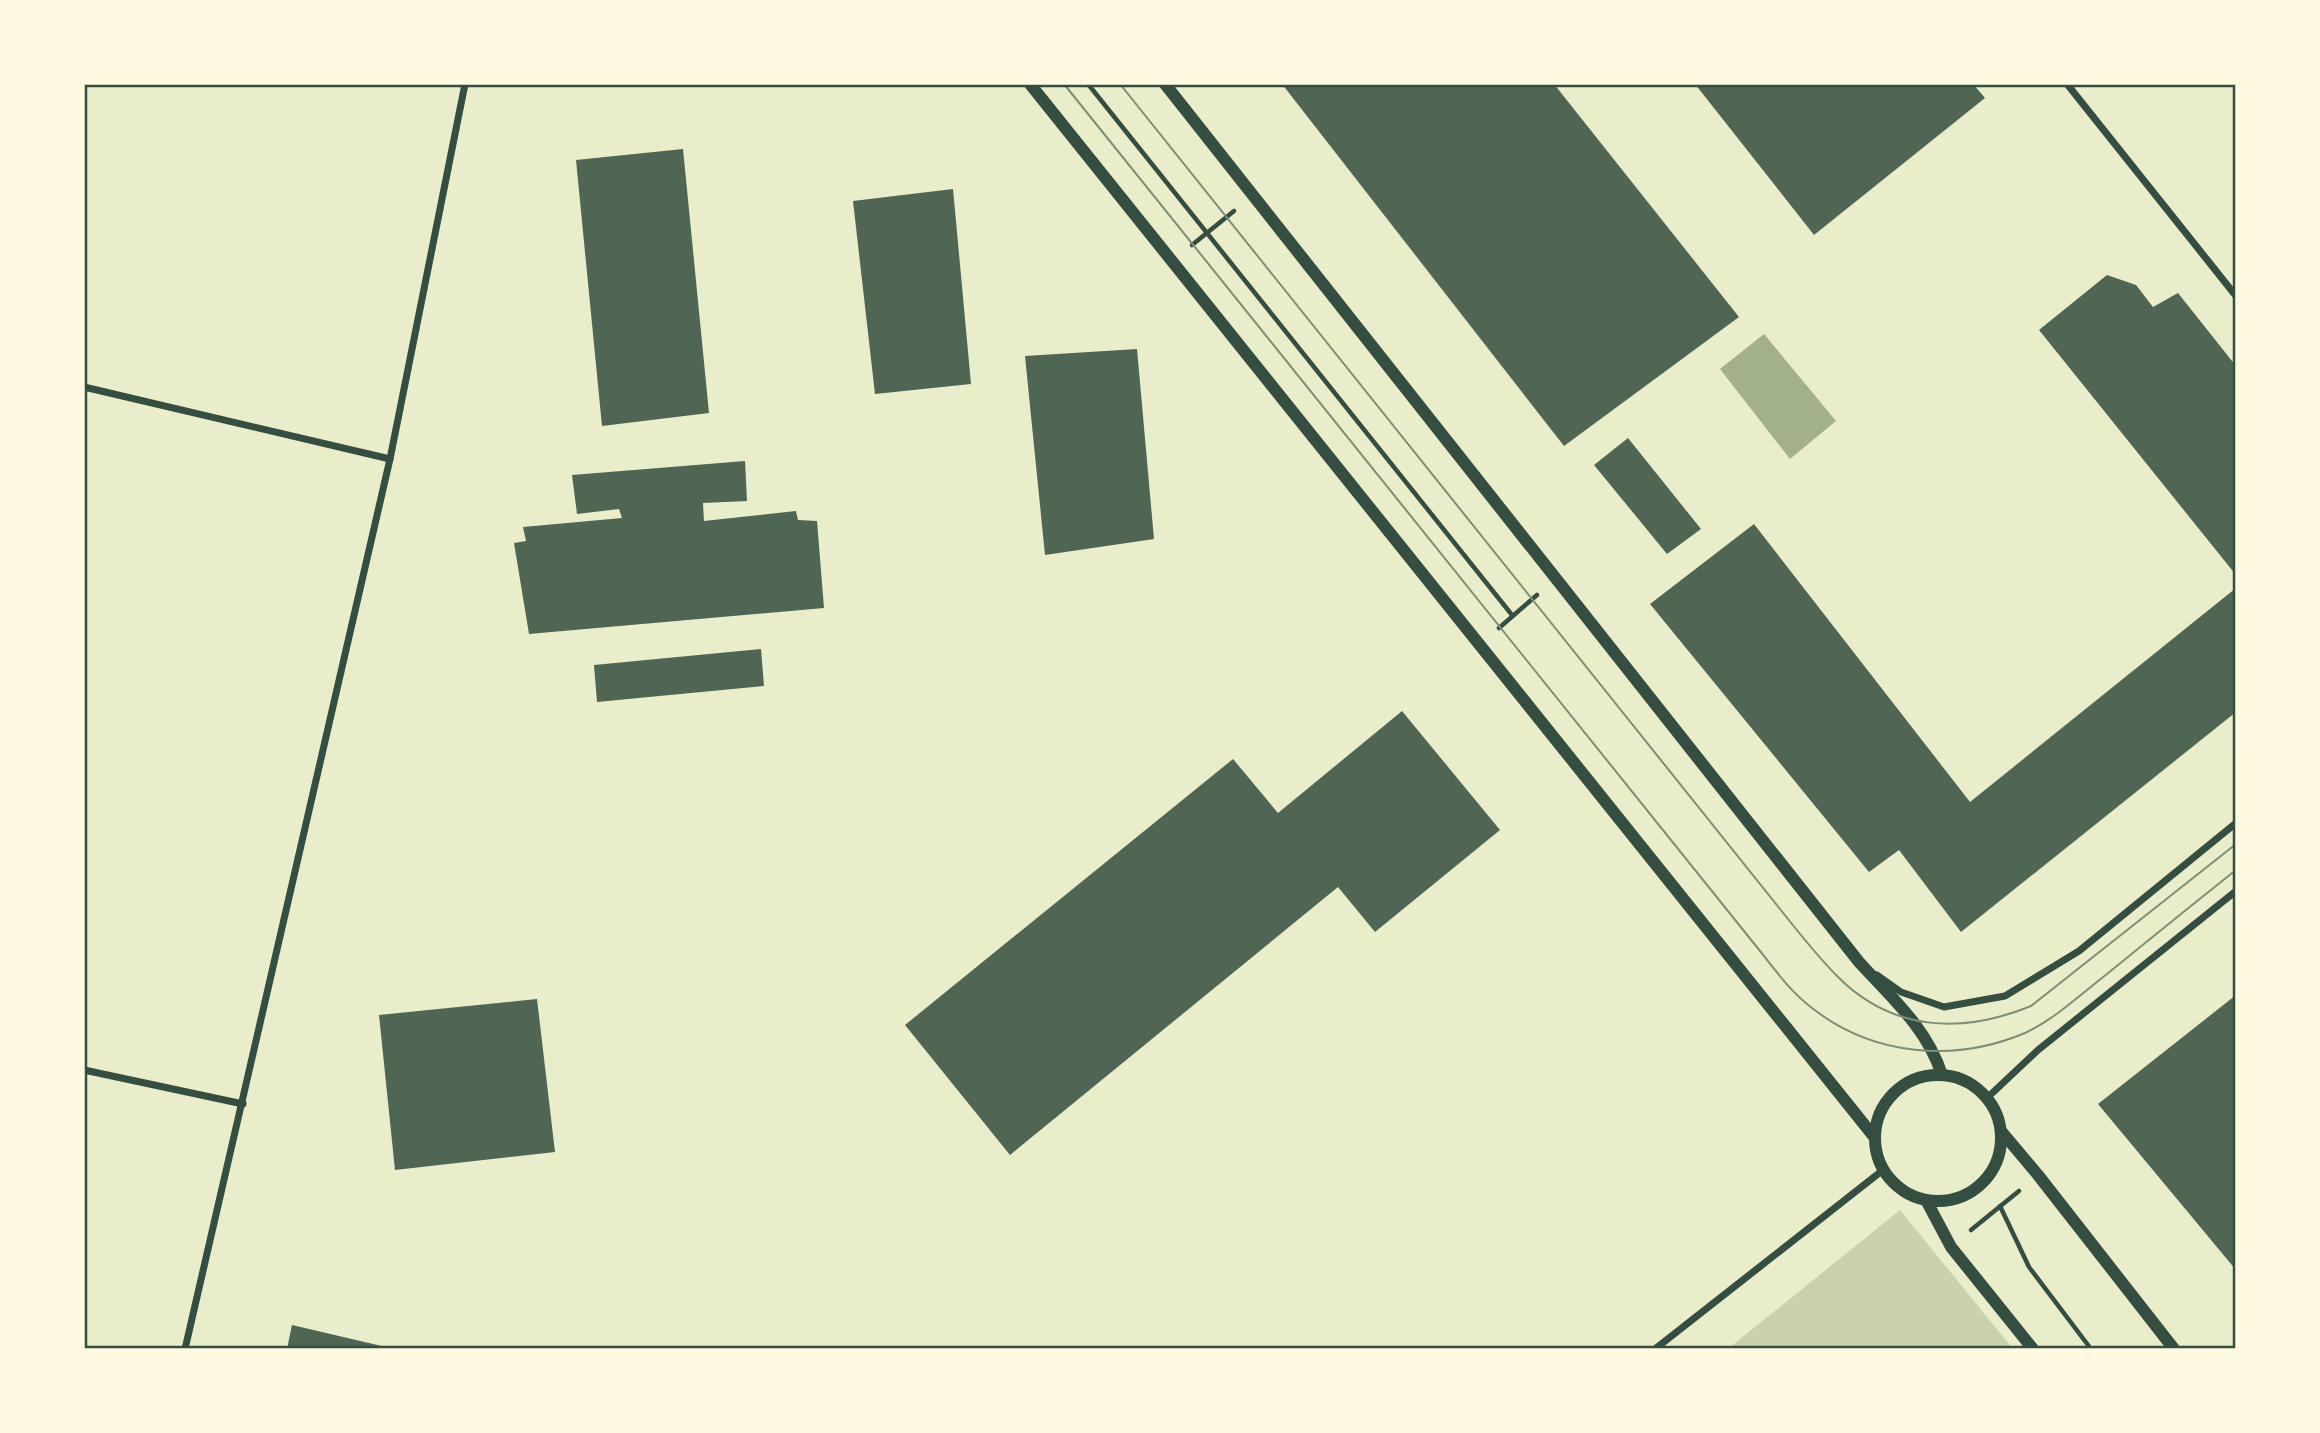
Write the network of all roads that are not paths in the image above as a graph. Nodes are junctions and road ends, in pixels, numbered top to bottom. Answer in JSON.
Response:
{"nodes":[{"id":1,"x":465,"y":84,"type":"edge"},
{"id":2,"x":1030,"y":84,"type":"edge"},
{"id":3,"x":1165,"y":84,"type":"edge"},
{"id":4,"x":2067,"y":84,"type":"edge"},
{"id":5,"x":2236,"y":296,"type":"edge"},
{"id":6,"x":84,"y":387,"type":"edge"},
{"id":7,"x":390,"y":459,"type":"junction"},
{"id":8,"x":2236,"y":823,"type":"edge"},
{"id":9,"x":2236,"y":891,"type":"edge"},
{"id":10,"x":1859,"y":962,"type":"junction"},
{"id":11,"x":84,"y":1070,"type":"edge"},
{"id":12,"x":1942,"y":1075,"type":"junction"},
{"id":13,"x":1987,"y":1098,"type":"junction"},
{"id":14,"x":243,"y":1104,"type":"junction"},
{"id":15,"x":2001,"y":1131,"type":"junction"},
{"id":16,"x":1875,"y":1138,"type":"junction"},
{"id":17,"x":1883,"y":1170,"type":"junction"},
{"id":18,"x":1926,"y":1200,"type":"junction"},
{"id":19,"x":185,"y":1349,"type":"edge"},
{"id":20,"x":1655,"y":1349,"type":"edge"},
{"id":21,"x":2033,"y":1349,"type":"edge"},
{"id":22,"x":2174,"y":1349,"type":"edge"}],
"edges":[{"from":1,"to":7,"type":"street"},
{"from":2,"to":16,"type":"street"},
{"from":3,"to":10,"type":"street"},
{"from":4,"to":5,"type":"street"},
{"from":6,"to":7,"type":"street"},
{"from":7,"to":14,"type":"street"},
{"from":8,"to":10,"type":"street"},
{"from":9,"to":13,"type":"street"},
{"from":10,"to":12,"type":"street"},
{"from":11,"to":14,"type":"street"},
{"from":12,"to":13,"type":"street"},
{"from":12,"to":16,"type":"street"},
{"from":13,"to":15,"type":"street"},
{"from":14,"to":19,"type":"street"},
{"from":15,"to":18,"type":"street"},
{"from":15,"to":22,"type":"street"},
{"from":16,"to":17,"type":"street"},
{"from":17,"to":18,"type":"street"},
{"from":17,"to":20,"type":"street"},
{"from":18,"to":21,"type":"street"}]}
